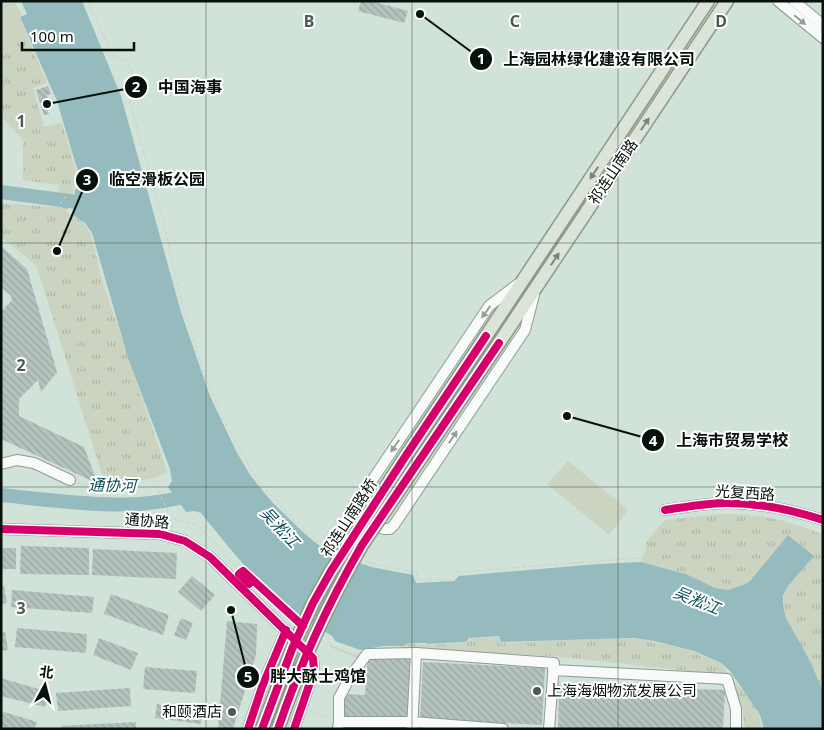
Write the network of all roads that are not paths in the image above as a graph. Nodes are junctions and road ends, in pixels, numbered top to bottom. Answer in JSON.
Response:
{"nodes":[{"id":1,"x":708,"y":1,"type":"edge"},
{"id":2,"x":727,"y":1,"type":"edge"},
{"id":3,"x":778,"y":1,"type":"edge"},
{"id":4,"x":794,"y":1,"type":"edge"},
{"id":5,"x":823,"y":25,"type":"edge"},
{"id":6,"x":823,"y":38,"type":"edge"},
{"id":7,"x":523,"y":280,"type":"junction"},
{"id":8,"x":535,"y":288,"type":"junction"},
{"id":9,"x":486,"y":336,"type":"joint"},
{"id":10,"x":499,"y":343,"type":"joint"},
{"id":11,"x":1,"y":464,"type":"edge"},
{"id":12,"x":70,"y":480,"type":"road end"},
{"id":13,"x":665,"y":510,"type":"dead end"},
{"id":14,"x":823,"y":520,"type":"edge"},
{"id":15,"x":1,"y":529,"type":"edge"},
{"id":16,"x":286,"y":630,"type":"junction"},
{"id":17,"x":416,"y":654,"type":"junction"},
{"id":18,"x":553,"y":670,"type":"junction"},
{"id":19,"x":338,"y":723,"type":"edge"},
{"id":20,"x":412,"y":725,"type":"edge"},
{"id":21,"x":248,"y":729,"type":"edge"},
{"id":22,"x":262,"y":729,"type":"edge"},
{"id":23,"x":278,"y":729,"type":"edge"},
{"id":24,"x":294,"y":729,"type":"edge"},
{"id":25,"x":502,"y":729,"type":"edge"},
{"id":26,"x":549,"y":729,"type":"edge"},
{"id":27,"x":736,"y":729,"type":"edge"}],
"edges":[{"from":1,"to":7,"type":"main road","name":"祁连山南路","one_way":true},
{"from":8,"to":2,"type":"main road","name":"祁连山南路","one_way":true},
{"from":3,"to":6,"type":"street","one_way":true},
{"from":4,"to":5,"type":"street"},
{"from":7,"to":8,"type":"street","one_way":true},
{"from":7,"to":9,"type":"main road","name":"祁连山南路"},
{"from":8,"to":10,"type":"main road","name":"祁连山南路"},
{"from":9,"to":22,"type":"main road","name":"祁连山南路桥","bridge":true},
{"from":10,"to":23,"type":"main road","name":"祁连山南路桥","bridge":true},
{"from":11,"to":12,"type":"street"},
{"from":13,"to":14,"type":"street","name":"光复西路"},
{"from":15,"to":16,"type":"street","name":"通协路"},
{"from":16,"to":21,"type":"street"},
{"from":16,"to":24,"type":"street","name":"通协路"},
{"from":17,"to":18,"type":"street"},
{"from":17,"to":19,"type":"street"},
{"from":17,"to":20,"type":"street"},
{"from":18,"to":26,"type":"street"},
{"from":18,"to":27,"type":"street"},
{"from":19,"to":20,"type":"street"},
{"from":20,"to":25,"type":"street"}]}
